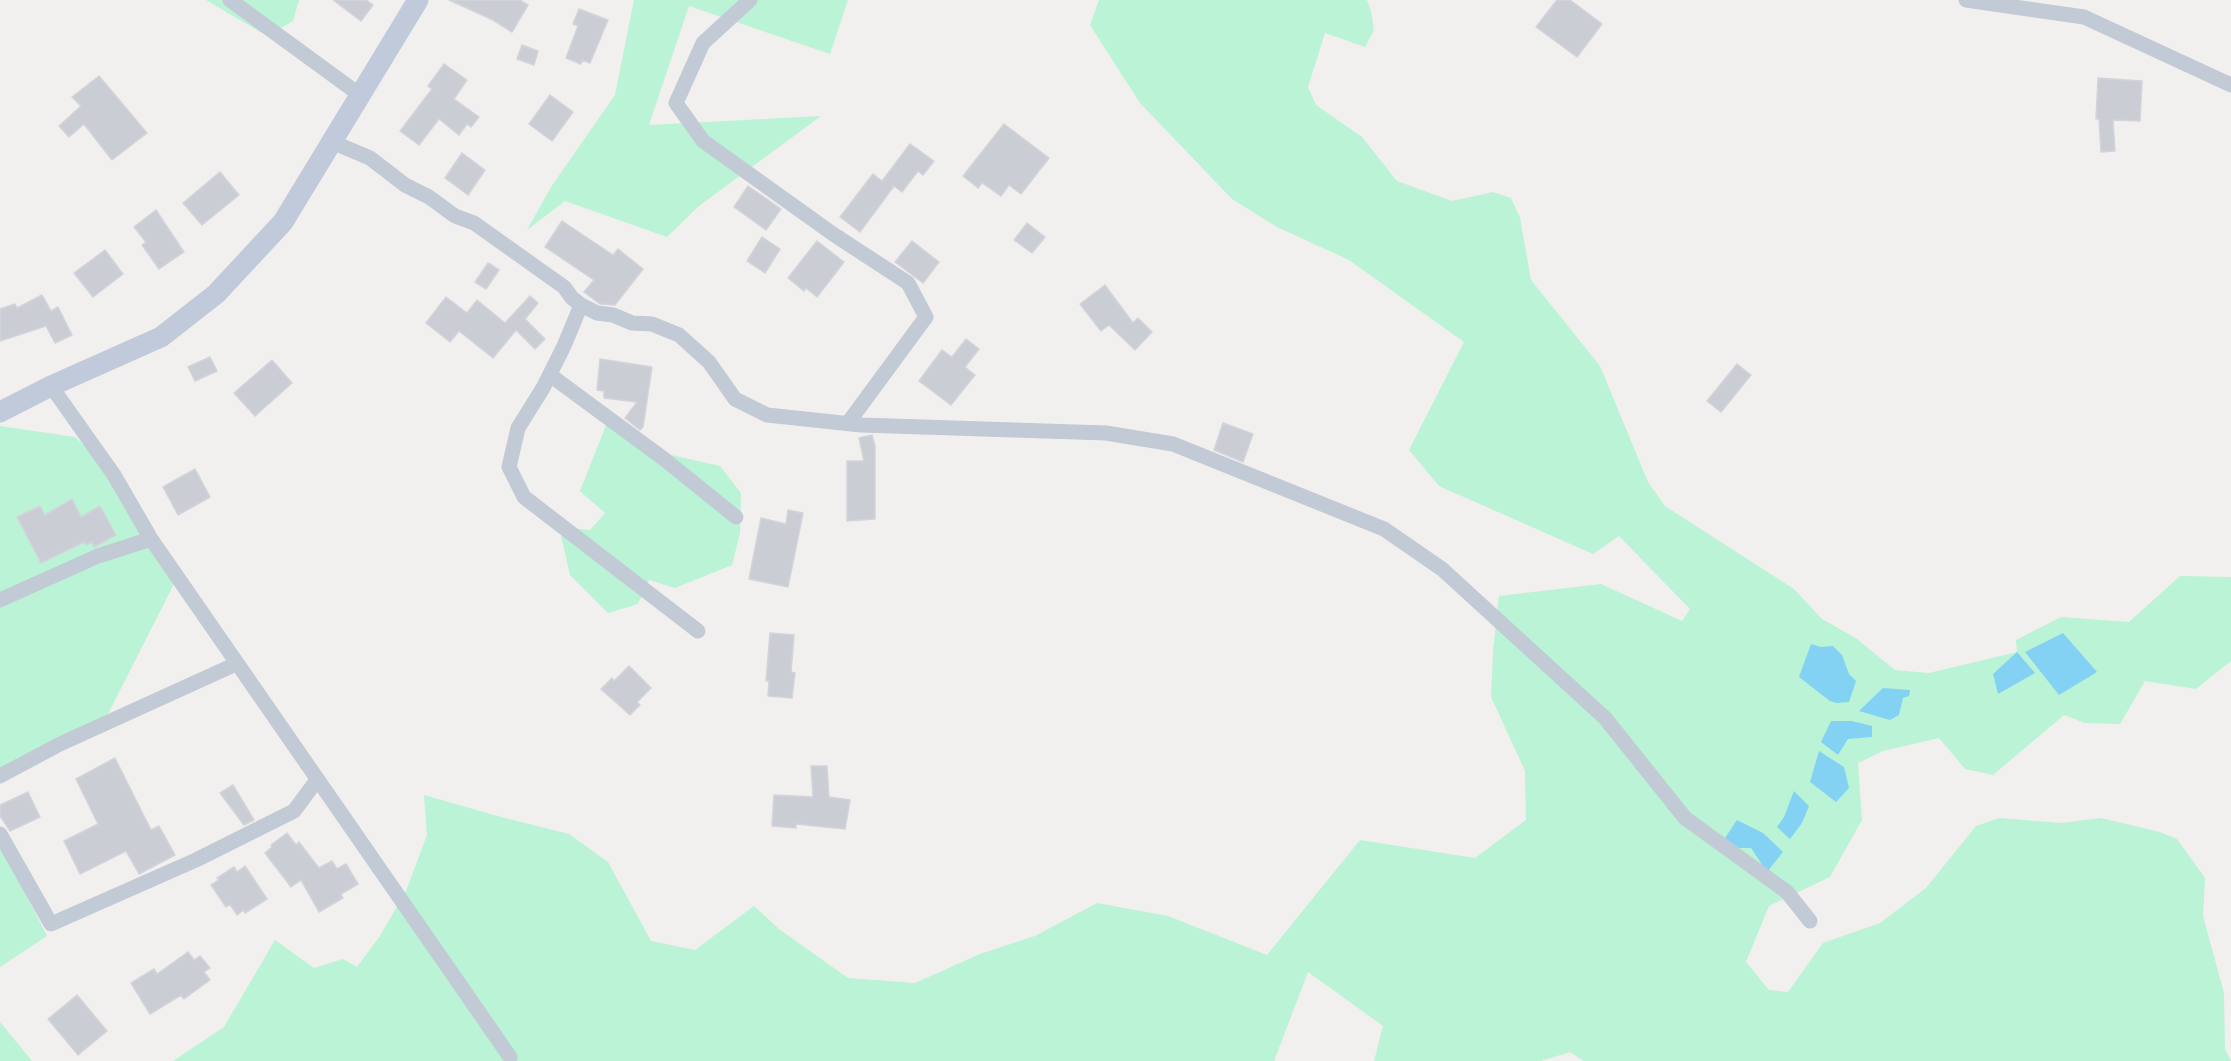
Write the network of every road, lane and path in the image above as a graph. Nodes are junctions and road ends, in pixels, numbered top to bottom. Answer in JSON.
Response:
{"nodes":[{"id":1,"x":230,"y":0,"type":"edge"},
{"id":2,"x":418,"y":0,"type":"edge"},
{"id":3,"x":750,"y":0,"type":"edge"},
{"id":4,"x":1966,"y":0,"type":"edge"},
{"id":5,"x":2231,"y":85,"type":"edge"},
{"id":6,"x":360,"y":94,"type":"junction"},
{"id":7,"x":332,"y":142,"type":"junction"},
{"id":8,"x":581,"y":304,"type":"junction"},
{"id":9,"x":550,"y":375,"type":"junction"},
{"id":10,"x":51,"y":386,"type":"junction"},
{"id":11,"x":0,"y":412,"type":"edge"},
{"id":12,"x":848,"y":423,"type":"junction"},
{"id":13,"x":736,"y":517,"type":"dead end"},
{"id":14,"x":151,"y":539,"type":"junction"},
{"id":15,"x":0,"y":600,"type":"edge"},
{"id":16,"x":698,"y":631,"type":"dead end"},
{"id":17,"x":236,"y":664,"type":"junction"},
{"id":18,"x":0,"y":776,"type":"edge"},
{"id":19,"x":317,"y":780,"type":"junction"},
{"id":20,"x":0,"y":834,"type":"edge"},
{"id":21,"x":1810,"y":921,"type":"dead end"},
{"id":22,"x":510,"y":1056,"type":"dead end"}],
"edges":[{"from":1,"to":6,"type":"street"},
{"from":2,"to":6,"type":"main road"},
{"from":3,"to":12,"type":"street"},
{"from":4,"to":5,"type":"street"},
{"from":6,"to":7,"type":"main road"},
{"from":7,"to":8,"type":"street"},
{"from":7,"to":10,"type":"main road"},
{"from":8,"to":9,"type":"street"},
{"from":8,"to":12,"type":"street"},
{"from":9,"to":13,"type":"street"},
{"from":9,"to":16,"type":"street"},
{"from":10,"to":11,"type":"main road"},
{"from":10,"to":14,"type":"street"},
{"from":12,"to":21,"type":"street"},
{"from":14,"to":15,"type":"street"},
{"from":14,"to":17,"type":"street"},
{"from":17,"to":18,"type":"street"},
{"from":17,"to":19,"type":"street"},
{"from":19,"to":20,"type":"street"},
{"from":19,"to":22,"type":"street"}]}
